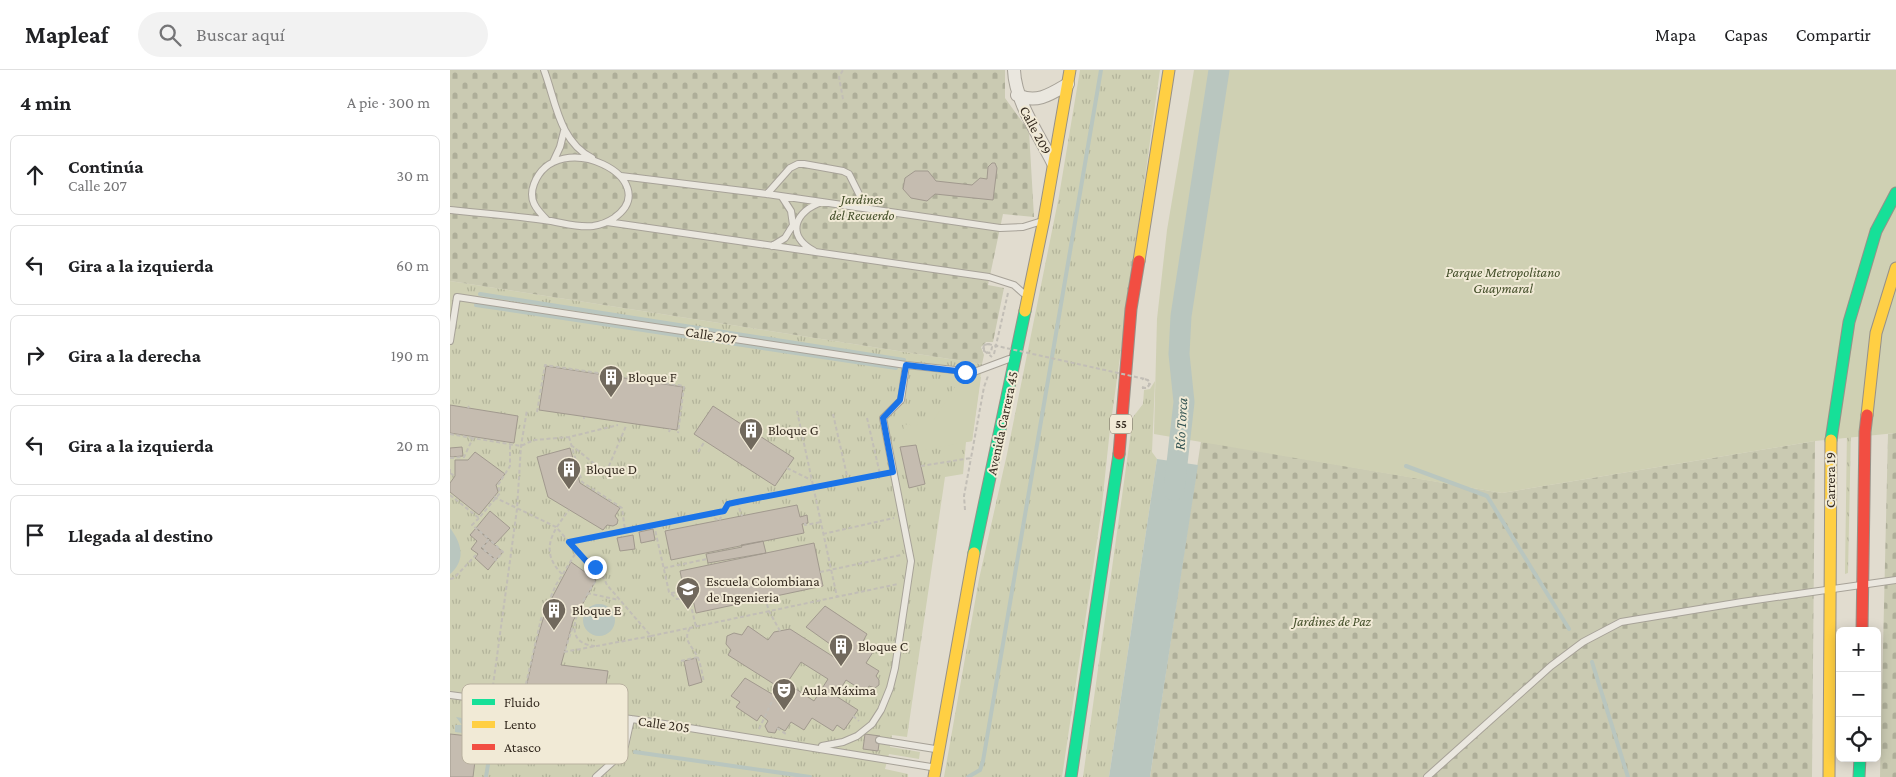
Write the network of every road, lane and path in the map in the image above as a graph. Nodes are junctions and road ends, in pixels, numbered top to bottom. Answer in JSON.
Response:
{"nodes":[{"id":1,"x":843,"y":70,"type":"edge"},
{"id":2,"x":1014,"y":70,"type":"edge"},
{"id":3,"x":1070,"y":70,"type":"edge"},
{"id":4,"x":1169,"y":70,"type":"edge"},
{"id":5,"x":546,"y":72,"type":"edge"},
{"id":6,"x":1068,"y":84,"type":"junction"},
{"id":7,"x":1018,"y":95,"type":"junction"},
{"id":8,"x":843,"y":99,"type":"dead end"},
{"id":9,"x":564,"y":132,"type":"junction"},
{"id":10,"x":553,"y":162,"type":"junction"},
{"id":11,"x":602,"y":164,"type":"junction"},
{"id":12,"x":1054,"y":165,"type":"junction"},
{"id":13,"x":622,"y":176,"type":"junction"},
{"id":14,"x":767,"y":194,"type":"junction"},
{"id":15,"x":1896,"y":194,"type":"edge"},
{"id":16,"x":782,"y":197,"type":"junction"},
{"id":17,"x":823,"y":202,"type":"junction"},
{"id":18,"x":866,"y":208,"type":"junction"},
{"id":19,"x":450,"y":210,"type":"edge"},
{"id":20,"x":1044,"y":219,"type":"junction"},
{"id":21,"x":547,"y":220,"type":"junction"},
{"id":22,"x":607,"y":222,"type":"junction"},
{"id":23,"x":772,"y":246,"type":"junction"},
{"id":24,"x":817,"y":253,"type":"junction"},
{"id":25,"x":1896,"y":268,"type":"edge"},
{"id":26,"x":1010,"y":284,"type":"junction"},
{"id":27,"x":1028,"y":297,"type":"junction"},
{"id":28,"x":450,"y":341,"type":"edge"},
{"id":29,"x":987,"y":354,"type":"dead end"},
{"id":30,"x":1017,"y":354,"type":"junction"},
{"id":31,"x":906,"y":365,"type":"junction"},
{"id":32,"x":991,"y":366,"type":"junction"},
{"id":33,"x":1145,"y":378,"type":"dead end"},
{"id":34,"x":527,"y":410,"type":"dead end"},
{"id":35,"x":797,"y":411,"type":"dead end"},
{"id":36,"x":537,"y":412,"type":"dead end"},
{"id":37,"x":833,"y":414,"type":"dead end"},
{"id":38,"x":867,"y":418,"type":"dead end"},
{"id":39,"x":618,"y":425,"type":"dead end"},
{"id":40,"x":626,"y":426,"type":"dead end"},
{"id":41,"x":678,"y":433,"type":"dead end"},
{"id":42,"x":450,"y":434,"type":"edge"},
{"id":43,"x":569,"y":437,"type":"junction"},
{"id":44,"x":473,"y":438,"type":"junction"},
{"id":45,"x":705,"y":441,"type":"dead end"},
{"id":46,"x":510,"y":444,"type":"junction"},
{"id":47,"x":571,"y":445,"type":"junction"},
{"id":48,"x":521,"y":446,"type":"junction"},
{"id":49,"x":698,"y":452,"type":"dead end"},
{"id":50,"x":450,"y":458,"type":"edge"},
{"id":51,"x":921,"y":466,"type":"dead end"},
{"id":52,"x":787,"y":468,"type":"dead end"},
{"id":53,"x":450,"y":469,"type":"edge"},
{"id":54,"x":893,"y":472,"type":"junction"},
{"id":55,"x":450,"y":474,"type":"edge"},
{"id":56,"x":880,"y":474,"type":"junction"},
{"id":57,"x":455,"y":476,"type":"dead end"},
{"id":58,"x":811,"y":480,"type":"junction"},
{"id":59,"x":849,"y":481,"type":"junction"},
{"id":60,"x":813,"y":488,"type":"junction"},
{"id":61,"x":450,"y":495,"type":"edge"},
{"id":62,"x":495,"y":498,"type":"junction"},
{"id":63,"x":737,"y":502,"type":"junction"},
{"id":64,"x":517,"y":509,"type":"junction"},
{"id":65,"x":569,"y":510,"type":"dead end"},
{"id":66,"x":724,"y":511,"type":"junction"},
{"id":67,"x":709,"y":514,"type":"junction"},
{"id":68,"x":742,"y":516,"type":"dead end"},
{"id":69,"x":479,"y":518,"type":"junction"},
{"id":70,"x":895,"y":518,"type":"dead end"},
{"id":71,"x":821,"y":522,"type":"junction"},
{"id":72,"x":805,"y":524,"type":"dead end"},
{"id":73,"x":654,"y":525,"type":"junction"},
{"id":74,"x":556,"y":527,"type":"junction"},
{"id":75,"x":625,"y":531,"type":"junction"},
{"id":76,"x":823,"y":534,"type":"junction"},
{"id":77,"x":489,"y":539,"type":"junction"},
{"id":78,"x":569,"y":542,"type":"junction"},
{"id":79,"x":577,"y":551,"type":"junction"},
{"id":80,"x":904,"y":554,"type":"dead end"},
{"id":81,"x":476,"y":555,"type":"dead end"},
{"id":82,"x":707,"y":559,"type":"dead end"},
{"id":83,"x":664,"y":568,"type":"junction"},
{"id":84,"x":831,"y":570,"type":"junction"},
{"id":85,"x":820,"y":572,"type":"dead end"},
{"id":86,"x":601,"y":573,"type":"junction"},
{"id":87,"x":563,"y":574,"type":"junction"},
{"id":88,"x":450,"y":579,"type":"edge"},
{"id":89,"x":1896,"y":580,"type":"edge"},
{"id":90,"x":903,"y":583,"type":"dead end"},
{"id":91,"x":1862,"y":585,"type":"junction"},
{"id":92,"x":1830,"y":589,"type":"junction"},
{"id":93,"x":588,"y":593,"type":"junction"},
{"id":94,"x":671,"y":593,"type":"junction"},
{"id":95,"x":837,"y":597,"type":"junction"},
{"id":96,"x":684,"y":598,"type":"junction"},
{"id":97,"x":765,"y":598,"type":"dead end"},
{"id":98,"x":620,"y":600,"type":"junction"},
{"id":99,"x":769,"y":611,"type":"junction"},
{"id":100,"x":574,"y":624,"type":"junction"},
{"id":101,"x":696,"y":627,"type":"junction"},
{"id":102,"x":1862,"y":627,"type":"edge"},
{"id":103,"x":690,"y":628,"type":"junction"},
{"id":104,"x":780,"y":631,"type":"dead end"},
{"id":105,"x":651,"y":636,"type":"junction"},
{"id":106,"x":595,"y":646,"type":"junction"},
{"id":107,"x":698,"y":657,"type":"junction"},
{"id":108,"x":681,"y":661,"type":"dead end"},
{"id":109,"x":704,"y":682,"type":"dead end"},
{"id":110,"x":493,"y":684,"type":"edge"},
{"id":111,"x":526,"y":684,"type":"edge"},
{"id":112,"x":775,"y":695,"type":"dead end"},
{"id":113,"x":853,"y":716,"type":"dead end"},
{"id":114,"x":628,"y":719,"type":"edge"},
{"id":115,"x":631,"y":719,"type":"junction"},
{"id":116,"x":860,"y":722,"type":"dead end"},
{"id":117,"x":777,"y":728,"type":"dead end"},
{"id":118,"x":628,"y":732,"type":"edge"},
{"id":119,"x":758,"y":732,"type":"dead end"},
{"id":120,"x":857,"y":736,"type":"junction"},
{"id":121,"x":791,"y":737,"type":"dead end"},
{"id":122,"x":864,"y":738,"type":"dead end"},
{"id":123,"x":879,"y":740,"type":"dead end"},
{"id":124,"x":819,"y":747,"type":"junction"},
{"id":125,"x":938,"y":750,"type":"junction"},
{"id":126,"x":1860,"y":762,"type":"edge"},
{"id":127,"x":610,"y":764,"type":"edge"},
{"id":128,"x":934,"y":774,"type":"edge"},
{"id":129,"x":1430,"y":776,"type":"edge"},
{"id":130,"x":596,"y":777,"type":"edge"},
{"id":131,"x":1071,"y":777,"type":"edge"},
{"id":132,"x":1829,"y":777,"type":"edge"},
{"id":133,"x":1860,"y":777,"type":"edge"}],
"edges":[{"from":1,"to":8,"type":"path"},
{"from":2,"to":7,"type":"street","name":"Calle 209"},
{"from":3,"to":6,"type":"main road","name":"Avenida Carrera 45"},
{"from":4,"to":131,"type":"main road","number":"55"},
{"from":5,"to":9,"type":"lane"},
{"from":6,"to":7,"type":"street","name":"Calle 209"},
{"from":6,"to":12,"type":"main road","name":"Avenida Carrera 45"},
{"from":7,"to":12,"type":"street","name":"Calle 209"},
{"from":9,"to":10,"type":"lane"},
{"from":9,"to":11,"type":"lane"},
{"from":10,"to":11,"type":"lane"},
{"from":10,"to":21,"type":"lane"},
{"from":11,"to":13,"type":"lane"},
{"from":12,"to":20,"type":"main road","name":"Avenida Carrera 45"},
{"from":13,"to":14,"type":"lane"},
{"from":13,"to":22,"type":"lane"},
{"from":14,"to":16,"type":"lane"},
{"from":14,"to":18,"type":"lane"},
{"from":15,"to":92,"type":"main road","name":"Carrera 19"},
{"from":16,"to":17,"type":"lane"},
{"from":16,"to":23,"type":"lane"},
{"from":17,"to":18,"type":"lane"},
{"from":17,"to":24,"type":"lane"},
{"from":18,"to":20,"type":"lane"},
{"from":19,"to":21,"type":"lane"},
{"from":20,"to":27,"type":"main road","name":"Avenida Carrera 45"},
{"from":21,"to":22,"type":"lane"},
{"from":22,"to":23,"type":"lane"},
{"from":23,"to":24,"type":"lane"},
{"from":24,"to":26,"type":"lane"},
{"from":25,"to":91,"type":"main road"},
{"from":26,"to":27,"type":"lane"},
{"from":26,"to":32,"type":"path"},
{"from":27,"to":30,"type":"main road","name":"Avenida Carrera 45"},
{"from":28,"to":31,"type":"lane","name":"Calle 207"},
{"from":29,"to":33,"type":"path","bridge":true},
{"from":30,"to":32,"type":"lane","name":"Calle 207"},
{"from":30,"to":125,"type":"main road","name":"Avenida Carrera 45"},
{"from":31,"to":32,"type":"lane","name":"Calle 207"},
{"from":31,"to":54,"type":"lane"},
{"from":32,"to":51,"type":"path"},
{"from":34,"to":48,"type":"path"},
{"from":35,"to":58,"type":"path"},
{"from":36,"to":41,"type":"path"},
{"from":37,"to":59,"type":"path"},
{"from":38,"to":56,"type":"path"},
{"from":39,"to":43,"type":"path"},
{"from":40,"to":47,"type":"path"},
{"from":42,"to":44,"type":"path"},
{"from":43,"to":47,"type":"path"},
{"from":43,"to":48,"type":"path"},
{"from":44,"to":46,"type":"path"},
{"from":44,"to":50,"type":"path"},
{"from":45,"to":49,"type":"path"},
{"from":46,"to":48,"type":"path"},
{"from":46,"to":62,"type":"path"},
{"from":47,"to":75,"type":"path"},
{"from":48,"to":64,"type":"path"},
{"from":52,"to":58,"type":"path"},
{"from":53,"to":55,"type":"path"},
{"from":54,"to":56,"type":"path"},
{"from":54,"to":120,"type":"lane"},
{"from":55,"to":57,"type":"path"},
{"from":56,"to":59,"type":"path"},
{"from":58,"to":60,"type":"path"},
{"from":59,"to":60,"type":"path"},
{"from":60,"to":63,"type":"path"},
{"from":60,"to":71,"type":"path"},
{"from":61,"to":69,"type":"path"},
{"from":62,"to":64,"type":"path"},
{"from":62,"to":69,"type":"path"},
{"from":63,"to":66,"type":"path"},
{"from":63,"to":68,"type":"path"},
{"from":64,"to":74,"type":"path"},
{"from":64,"to":110,"type":"path"},
{"from":65,"to":74,"type":"path"},
{"from":66,"to":67,"type":"path"},
{"from":66,"to":67,"type":"path"},
{"from":67,"to":73,"type":"path"},
{"from":69,"to":77,"type":"path"},
{"from":70,"to":76,"type":"path"},
{"from":71,"to":72,"type":"path"},
{"from":71,"to":76,"type":"path"},
{"from":73,"to":75,"type":"path"},
{"from":73,"to":83,"type":"path"},
{"from":74,"to":78,"type":"path"},
{"from":74,"to":87,"type":"path"},
{"from":75,"to":78,"type":"path"},
{"from":76,"to":84,"type":"path"},
{"from":77,"to":77,"type":"path"},
{"from":78,"to":79,"type":"path"},
{"from":79,"to":86,"type":"path"},
{"from":79,"to":87,"type":"path"},
{"from":80,"to":84,"type":"path"},
{"from":81,"to":88,"type":"path"},
{"from":82,"to":83,"type":"path"},
{"from":83,"to":94,"type":"path"},
{"from":84,"to":85,"type":"path"},
{"from":84,"to":95,"type":"path"},
{"from":86,"to":93,"type":"path"},
{"from":86,"to":98,"type":"path"},
{"from":87,"to":111,"type":"path"},
{"from":89,"to":91,"type":"lane"},
{"from":90,"to":95,"type":"path"},
{"from":91,"to":92,"type":"lane"},
{"from":91,"to":102,"type":"main road"},
{"from":92,"to":129,"type":"lane"},
{"from":92,"to":132,"type":"main road","name":"Carrera 19"},
{"from":93,"to":98,"type":"path"},
{"from":93,"to":100,"type":"path"},
{"from":94,"to":96,"type":"path"},
{"from":94,"to":96,"type":"path"},
{"from":95,"to":99,"type":"path"},
{"from":96,"to":101,"type":"path"},
{"from":97,"to":99,"type":"path"},
{"from":98,"to":105,"type":"path"},
{"from":99,"to":101,"type":"path"},
{"from":99,"to":104,"type":"path"},
{"from":100,"to":106,"type":"path"},
{"from":100,"to":106,"type":"path"},
{"from":101,"to":103,"type":"path"},
{"from":103,"to":105,"type":"path"},
{"from":103,"to":107,"type":"path"},
{"from":105,"to":106,"type":"path"},
{"from":107,"to":108,"type":"path"},
{"from":107,"to":109,"type":"path"},
{"from":112,"to":119,"type":"path"},
{"from":113,"to":116,"type":"path"},
{"from":114,"to":115,"type":"lane","name":"Calle 205"},
{"from":115,"to":118,"type":"lane"},
{"from":115,"to":124,"type":"lane","name":"Calle 205"},
{"from":117,"to":121,"type":"path"},
{"from":120,"to":122,"type":"lane"},
{"from":120,"to":124,"type":"lane"},
{"from":123,"to":125,"type":"lane"},
{"from":124,"to":128,"type":"lane","name":"Calle 205"},
{"from":125,"to":128,"type":"main road","name":"Avenida Carrera 45"},
{"from":126,"to":133,"type":"main road"},
{"from":127,"to":130,"type":"lane"}]}
